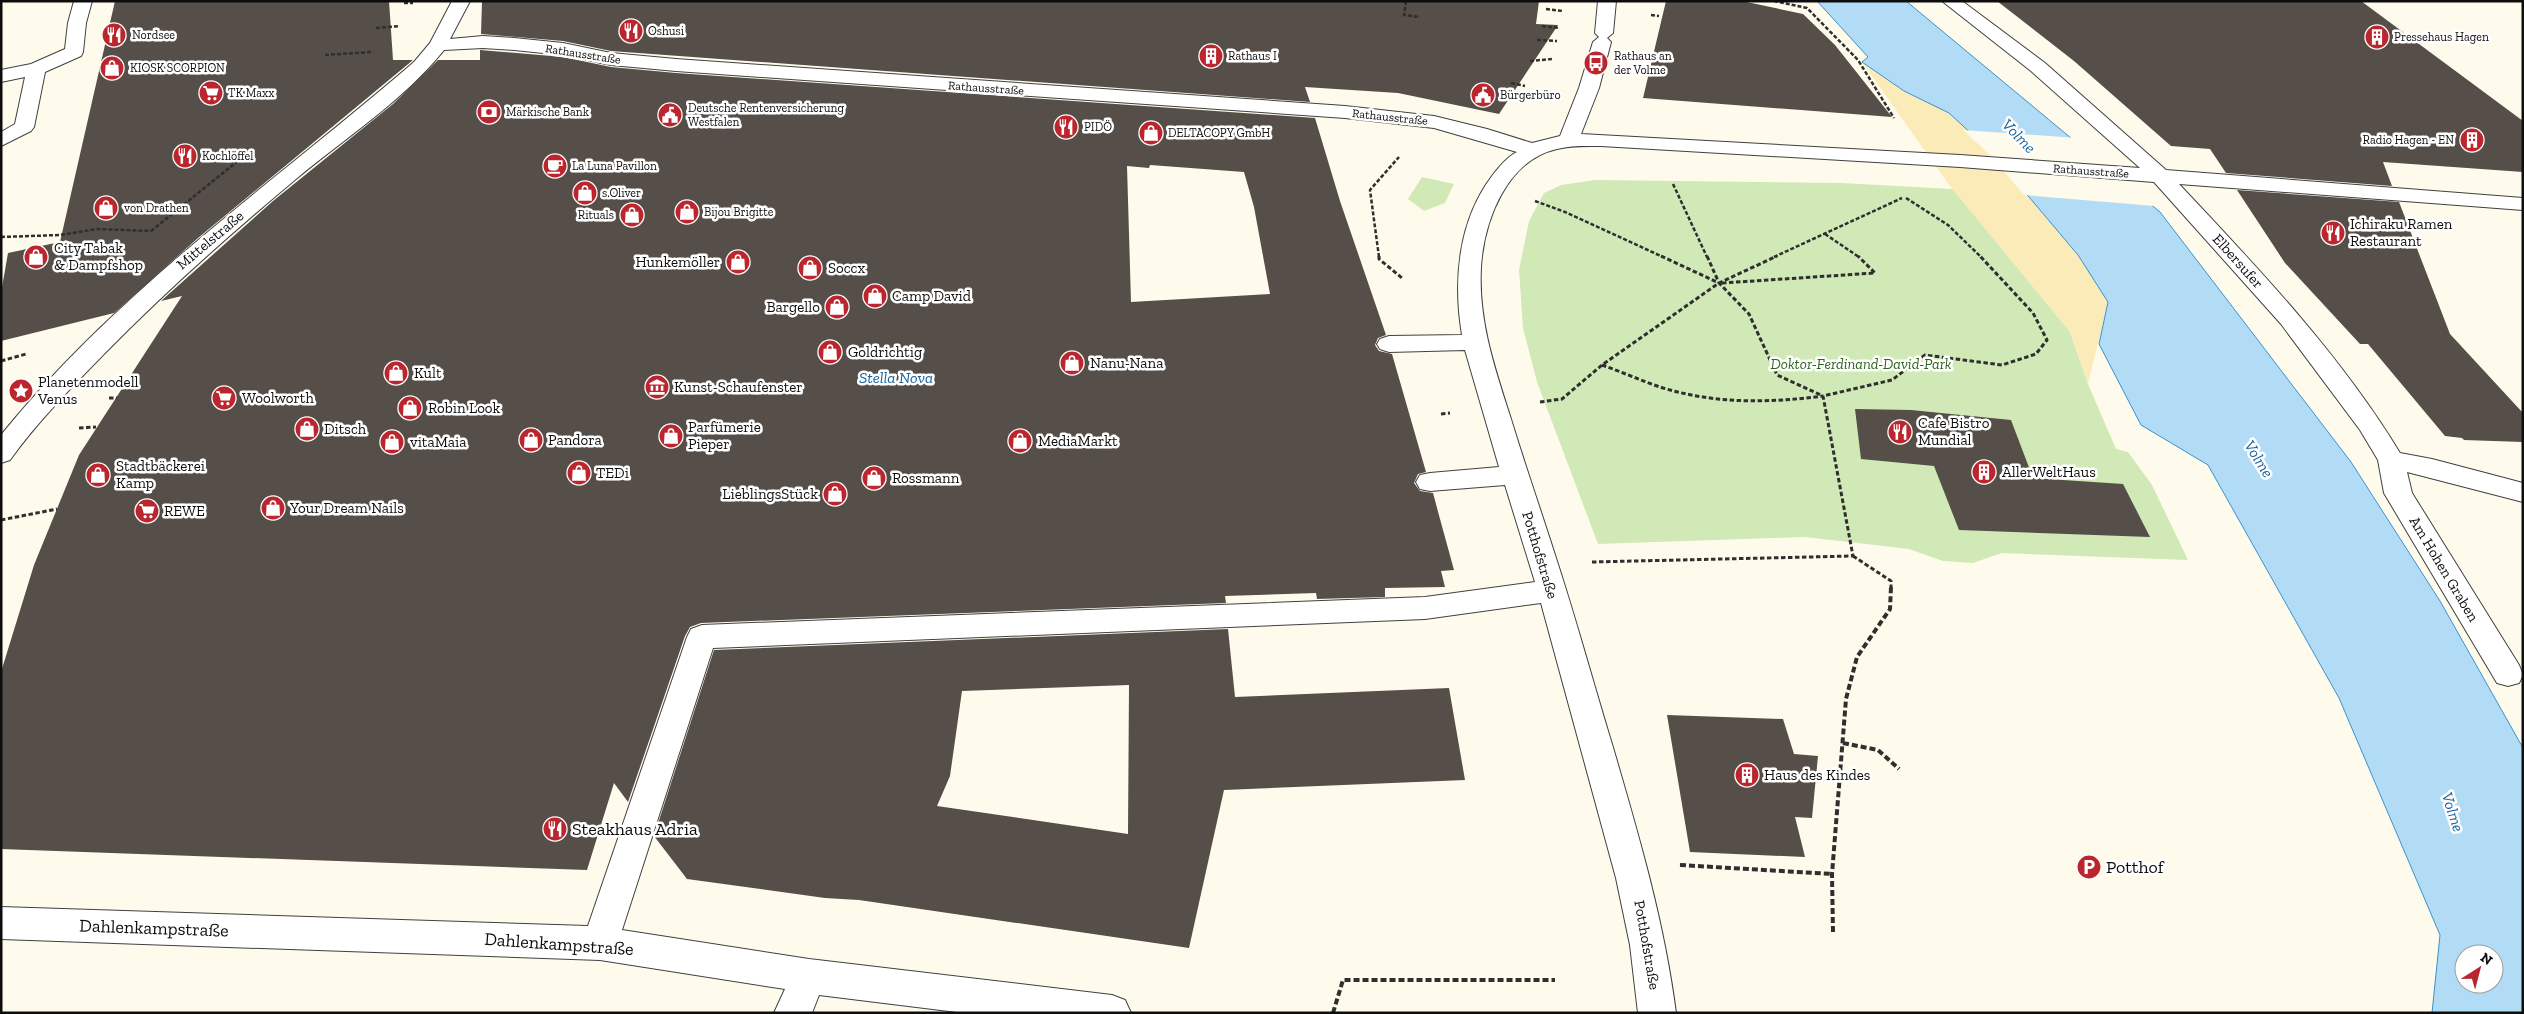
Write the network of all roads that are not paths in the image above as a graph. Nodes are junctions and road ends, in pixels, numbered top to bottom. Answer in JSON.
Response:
{"nodes":[{"id":1,"x":83,"y":1,"type":"edge"},
{"id":2,"x":461,"y":1,"type":"edge"},
{"id":3,"x":1607,"y":1,"type":"edge"},
{"id":4,"x":1951,"y":1,"type":"edge"},
{"id":5,"x":438,"y":45,"type":"junction"},
{"id":6,"x":36,"y":69,"type":"junction"},
{"id":7,"x":1,"y":76,"type":"edge"},
{"id":8,"x":1569,"y":139,"type":"junction"},
{"id":9,"x":1,"y":140,"type":"edge"},
{"id":10,"x":1532,"y":150,"type":"junction"},
{"id":11,"x":2160,"y":176,"type":"junction"},
{"id":12,"x":2523,"y":204,"type":"edge"},
{"id":13,"x":1474,"y":342,"type":"junction"},
{"id":14,"x":1389,"y":344,"type":"dead end"},
{"id":15,"x":9,"y":434,"type":"edge"},
{"id":16,"x":1,"y":454,"type":"edge"},
{"id":17,"x":2391,"y":460,"type":"junction"},
{"id":18,"x":1515,"y":475,"type":"junction"},
{"id":19,"x":1430,"y":482,"type":"dead end"},
{"id":20,"x":2523,"y":493,"type":"edge"},
{"id":21,"x":1548,"y":577,"type":"junction"},
{"id":22,"x":2508,"y":674,"type":"dead end"},
{"id":23,"x":1,"y":924,"type":"edge"},
{"id":24,"x":600,"y":943,"type":"junction"},
{"id":25,"x":809,"y":976,"type":"junction"},
{"id":26,"x":793,"y":1013,"type":"edge"},
{"id":27,"x":1112,"y":1013,"type":"edge"},
{"id":28,"x":1658,"y":1013,"type":"edge"}],
"edges":[{"from":1,"to":6,"type":"street"},
{"from":2,"to":5,"type":"street","name":"Mittelstraße"},
{"from":3,"to":8,"type":"street"},
{"from":4,"to":11,"type":"street","name":"Elbersufer"},
{"from":5,"to":10,"type":"street","name":"Rathausstraße"},
{"from":5,"to":15,"type":"street","name":"Mittelstraße"},
{"from":6,"to":7,"type":"street"},
{"from":6,"to":9,"type":"street"},
{"from":8,"to":10,"type":"street","name":"Potthofstraße"},
{"from":8,"to":11,"type":"street","name":"Rathausstraße"},
{"from":10,"to":13,"type":"street","name":"Potthofstraße"},
{"from":11,"to":12,"type":"street","name":"Rathausstraße"},
{"from":11,"to":17,"type":"street","name":"Elbersufer"},
{"from":13,"to":14,"type":"street"},
{"from":13,"to":18,"type":"street","name":"Potthofstraße"},
{"from":15,"to":16,"type":"street","name":"Mittelstraße"},
{"from":17,"to":20,"type":"street"},
{"from":17,"to":22,"type":"street","name":"Am Hohen Graben"},
{"from":18,"to":19,"type":"street"},
{"from":18,"to":21,"type":"street","name":"Potthofstraße"},
{"from":21,"to":24,"type":"street"},
{"from":21,"to":28,"type":"street","name":"Potthofstraße"},
{"from":23,"to":24,"type":"street","name":"Dahlenkampstraße"},
{"from":24,"to":25,"type":"street","name":"Dahlenkampstraße"},
{"from":25,"to":26,"type":"street"},
{"from":25,"to":27,"type":"street","name":"Dahlenkampstraße"}]}
